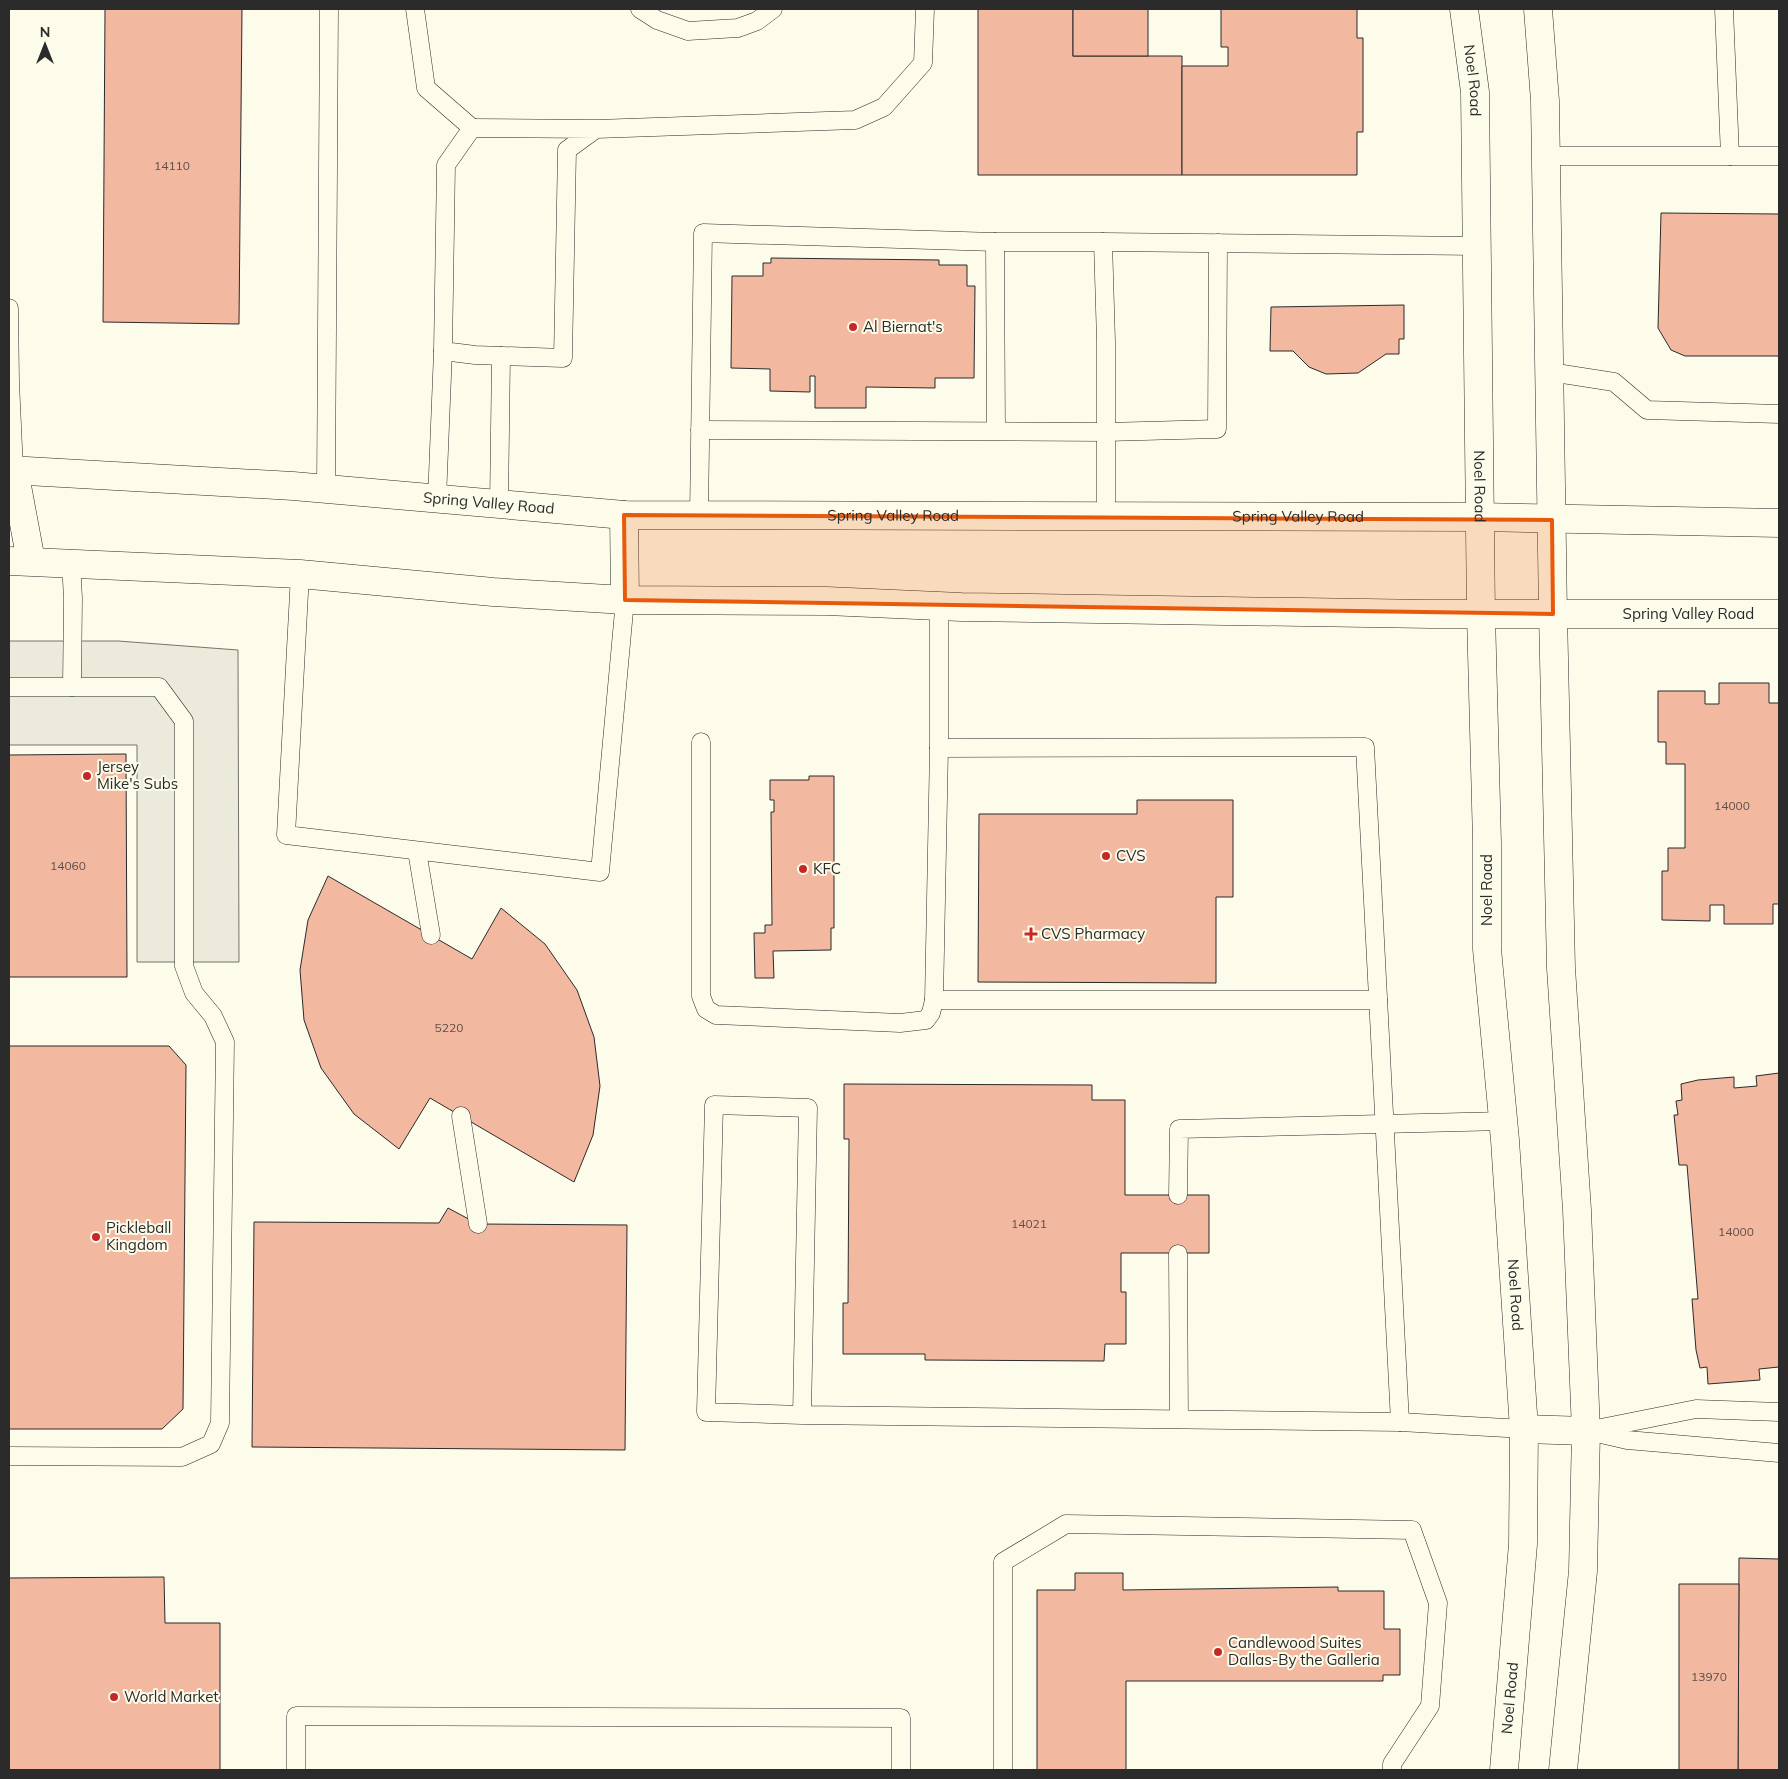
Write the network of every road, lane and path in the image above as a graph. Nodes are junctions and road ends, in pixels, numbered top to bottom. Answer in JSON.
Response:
{"nodes":[{"id":1,"x":329,"y":9,"type":"edge"},
{"id":2,"x":415,"y":9,"type":"edge"},
{"id":3,"x":640,"y":9,"type":"edge"},
{"id":4,"x":773,"y":9,"type":"edge"},
{"id":5,"x":925,"y":9,"type":"edge"},
{"id":6,"x":1464,"y":9,"type":"edge"},
{"id":7,"x":1538,"y":9,"type":"edge"},
{"id":8,"x":1724,"y":9,"type":"edge"},
{"id":9,"x":472,"y":128,"type":"junction"},
{"id":10,"x":596,"y":129,"type":"junction"},
{"id":11,"x":1546,"y":156,"type":"junction"},
{"id":12,"x":1730,"y":156,"type":"junction"},
{"id":13,"x":1779,"y":156,"type":"edge"},
{"id":14,"x":995,"y":242,"type":"junction"},
{"id":15,"x":1103,"y":242,"type":"junction"},
{"id":16,"x":1218,"y":243,"type":"junction"},
{"id":17,"x":1477,"y":246,"type":"junction"},
{"id":18,"x":9,"y":308,"type":"edge"},
{"id":19,"x":443,"y":351,"type":"junction"},
{"id":20,"x":501,"y":356,"type":"junction"},
{"id":21,"x":1550,"y":372,"type":"junction"},
{"id":22,"x":1779,"y":414,"type":"edge"},
{"id":23,"x":700,"y":430,"type":"junction"},
{"id":24,"x":996,"y":431,"type":"junction"},
{"id":25,"x":1106,"y":432,"type":"junction"},
{"id":26,"x":12,"y":470,"type":"edge"},
{"id":27,"x":326,"y":489,"type":"junction"},
{"id":28,"x":437,"y":499,"type":"junction"},
{"id":29,"x":499,"y":504,"type":"junction"},
{"id":30,"x":624,"y":515,"type":"junction"},
{"id":31,"x":699,"y":516,"type":"junction"},
{"id":32,"x":1106,"y":516,"type":"junction"},
{"id":33,"x":1480,"y":517,"type":"junction"},
{"id":34,"x":1552,"y":520,"type":"junction"},
{"id":35,"x":1779,"y":523,"type":"edge"},
{"id":36,"x":20,"y":561,"type":"edge"},
{"id":37,"x":71,"y":563,"type":"junction"},
{"id":38,"x":300,"y":574,"type":"junction"},
{"id":39,"x":625,"y":600,"type":"junction"},
{"id":40,"x":939,"y":607,"type":"junction"},
{"id":41,"x":1553,"y":614,"type":"junction"},
{"id":42,"x":1779,"y":614,"type":"edge"},
{"id":43,"x":1481,"y":615,"type":"junction"},
{"id":44,"x":9,"y":687,"type":"edge"},
{"id":45,"x":72,"y":687,"type":"junction"},
{"id":46,"x":701,"y":742,"type":"dead end"},
{"id":47,"x":939,"y":748,"type":"junction"},
{"id":48,"x":417,"y":851,"type":"junction"},
{"id":49,"x":431,"y":935,"type":"dead end"},
{"id":50,"x":934,"y":1000,"type":"junction"},
{"id":51,"x":1378,"y":1000,"type":"junction"},
{"id":52,"x":461,"y":1116,"type":"dead end"},
{"id":53,"x":1504,"y":1121,"type":"junction"},
{"id":54,"x":1384,"y":1125,"type":"junction"},
{"id":55,"x":1178,"y":1195,"type":"dead end"},
{"id":56,"x":478,"y":1224,"type":"dead end"},
{"id":57,"x":1178,"y":1254,"type":"dead end"},
{"id":58,"x":1779,"y":1412,"type":"edge"},
{"id":59,"x":802,"y":1414,"type":"junction"},
{"id":60,"x":1179,"y":1419,"type":"junction"},
{"id":61,"x":1400,"y":1422,"type":"junction"},
{"id":62,"x":1524,"y":1430,"type":"junction"},
{"id":63,"x":1586,"y":1431,"type":"junction"},
{"id":64,"x":1779,"y":1453,"type":"edge"},
{"id":65,"x":9,"y":1456,"type":"edge"},
{"id":66,"x":296,"y":1770,"type":"edge"},
{"id":67,"x":901,"y":1770,"type":"edge"},
{"id":68,"x":1003,"y":1770,"type":"edge"},
{"id":69,"x":1392,"y":1770,"type":"edge"},
{"id":70,"x":1504,"y":1770,"type":"edge"},
{"id":71,"x":1563,"y":1770,"type":"edge"}],
"edges":[{"from":1,"to":27,"type":"lane"},
{"from":2,"to":9,"type":"lane"},
{"from":3,"to":4,"type":"lane"},
{"from":5,"to":10,"type":"lane"},
{"from":6,"to":17,"type":"main road","name":"Noel Road"},
{"from":7,"to":11,"type":"main road"},
{"from":8,"to":12,"type":"lane"},
{"from":9,"to":10,"type":"lane"},
{"from":9,"to":19,"type":"lane"},
{"from":10,"to":20,"type":"lane"},
{"from":11,"to":12,"type":"lane"},
{"from":11,"to":21,"type":"main road"},
{"from":12,"to":13,"type":"lane"},
{"from":14,"to":15,"type":"lane"},
{"from":14,"to":23,"type":"lane"},
{"from":14,"to":24,"type":"lane"},
{"from":15,"to":16,"type":"lane"},
{"from":15,"to":25,"type":"lane"},
{"from":16,"to":17,"type":"lane"},
{"from":16,"to":25,"type":"lane"},
{"from":17,"to":33,"type":"main road","name":"Noel Road"},
{"from":18,"to":26,"type":"lane"},
{"from":19,"to":20,"type":"lane"},
{"from":19,"to":28,"type":"lane"},
{"from":20,"to":29,"type":"lane"},
{"from":21,"to":22,"type":"lane"},
{"from":21,"to":34,"type":"main road"},
{"from":23,"to":24,"type":"lane"},
{"from":23,"to":31,"type":"lane"},
{"from":24,"to":25,"type":"lane"},
{"from":25,"to":32,"type":"lane"},
{"from":26,"to":27,"type":"main road","name":"Spring Valley Road"},
{"from":26,"to":36,"type":"main road"},
{"from":27,"to":28,"type":"main road","name":"Spring Valley Road"},
{"from":28,"to":29,"type":"main road","name":"Spring Valley Road"},
{"from":29,"to":30,"type":"main road","name":"Spring Valley Road"},
{"from":30,"to":31,"type":"main road","name":"Spring Valley Road"},
{"from":30,"to":39,"type":"main road"},
{"from":31,"to":32,"type":"main road","name":"Spring Valley Road"},
{"from":32,"to":33,"type":"main road","name":"Spring Valley Road"},
{"from":33,"to":34,"type":"main road","name":"Spring Valley Road"},
{"from":33,"to":43,"type":"main road","name":"Noel Road"},
{"from":34,"to":35,"type":"main road","name":"Spring Valley Road"},
{"from":34,"to":41,"type":"main road"},
{"from":36,"to":37,"type":"main road","name":"Spring Valley Road"},
{"from":37,"to":38,"type":"main road","name":"Spring Valley Road"},
{"from":37,"to":45,"type":"lane"},
{"from":38,"to":39,"type":"main road","name":"Spring Valley Road"},
{"from":38,"to":48,"type":"lane"},
{"from":39,"to":40,"type":"main road","name":"Spring Valley Road"},
{"from":39,"to":48,"type":"lane"},
{"from":40,"to":43,"type":"main road","name":"Spring Valley Road"},
{"from":40,"to":47,"type":"lane"},
{"from":41,"to":42,"type":"main road","name":"Spring Valley Road"},
{"from":41,"to":43,"type":"main road","name":"Spring Valley Road"},
{"from":41,"to":63,"type":"main road"},
{"from":43,"to":53,"type":"main road","name":"Noel Road"},
{"from":44,"to":45,"type":"lane"},
{"from":45,"to":65,"type":"lane"},
{"from":46,"to":50,"type":"lane"},
{"from":47,"to":50,"type":"lane"},
{"from":47,"to":51,"type":"lane"},
{"from":48,"to":49,"type":"lane"},
{"from":50,"to":51,"type":"lane"},
{"from":51,"to":54,"type":"lane"},
{"from":52,"to":56,"type":"lane"},
{"from":53,"to":54,"type":"lane"},
{"from":53,"to":62,"type":"main road","name":"Noel Road"},
{"from":54,"to":55,"type":"lane"},
{"from":54,"to":61,"type":"lane"},
{"from":57,"to":60,"type":"lane"},
{"from":58,"to":63,"type":"lane"},
{"from":59,"to":59,"type":"lane"},
{"from":59,"to":60,"type":"lane"},
{"from":60,"to":61,"type":"lane"},
{"from":61,"to":62,"type":"lane"},
{"from":62,"to":63,"type":"main road"},
{"from":62,"to":70,"type":"main road","name":"Noel Road"},
{"from":63,"to":64,"type":"lane"},
{"from":63,"to":71,"type":"main road"},
{"from":66,"to":67,"type":"lane"},
{"from":68,"to":69,"type":"lane"}]}
